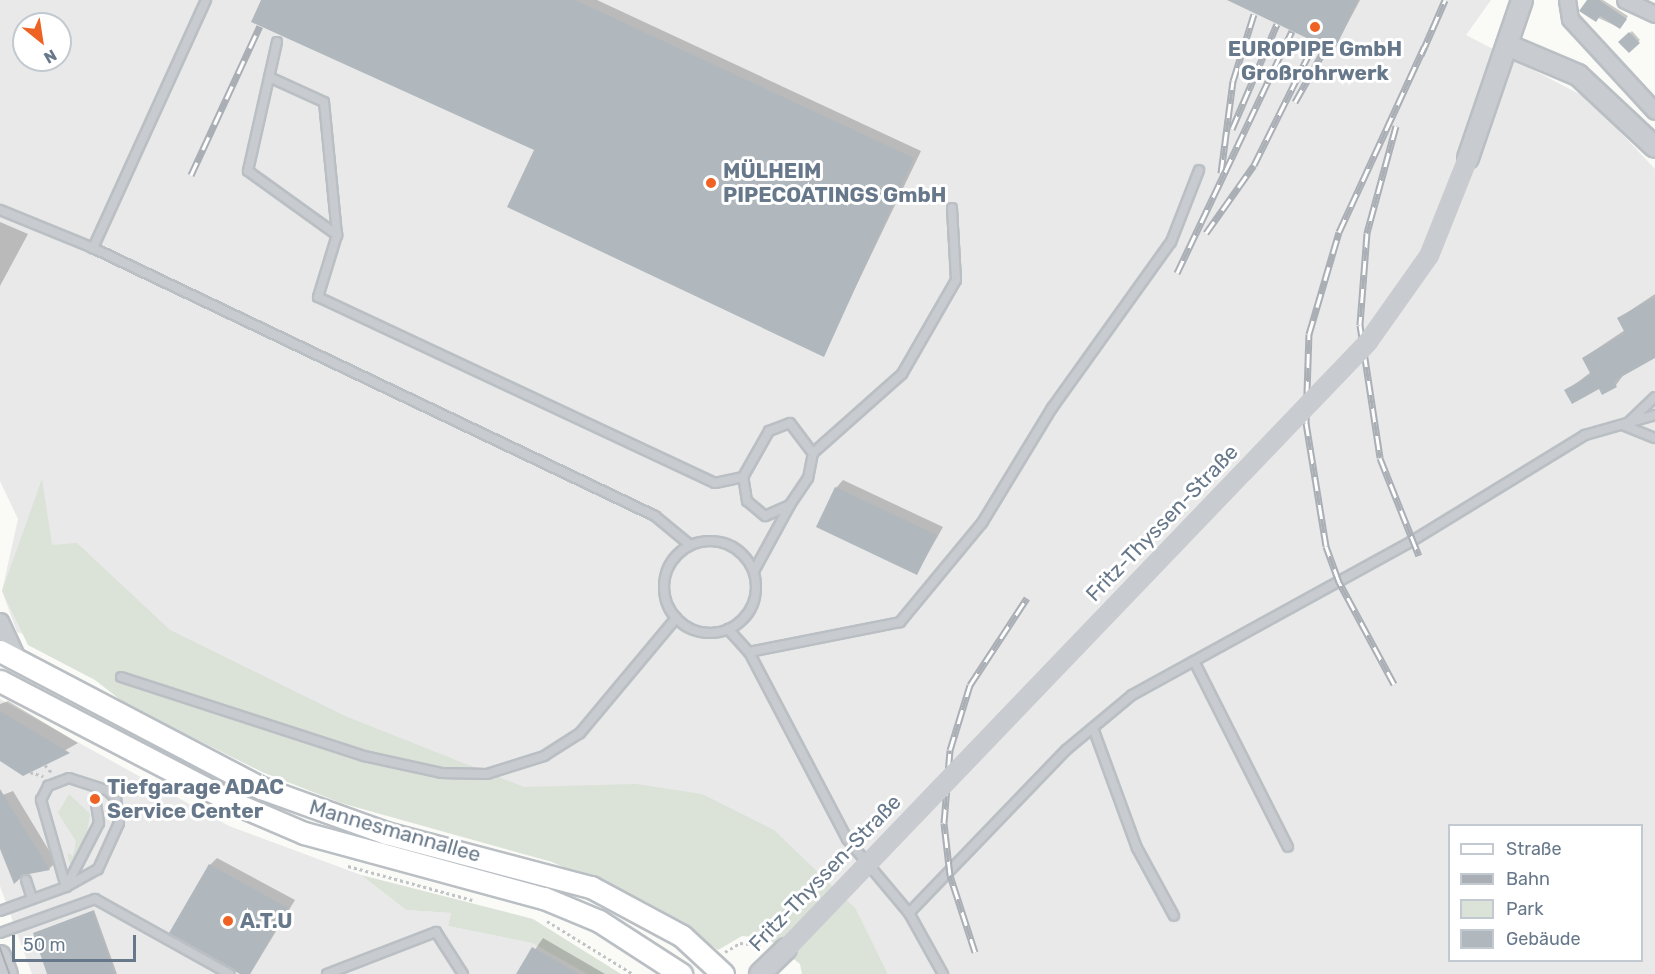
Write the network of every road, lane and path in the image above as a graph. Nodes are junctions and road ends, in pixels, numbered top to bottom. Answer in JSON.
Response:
{"nodes":[{"id":1,"x":206,"y":0,"type":"edge"},
{"id":2,"x":1522,"y":0,"type":"edge"},
{"id":3,"x":1567,"y":0,"type":"edge"},
{"id":4,"x":1625,"y":0,"type":"edge"},
{"id":5,"x":1655,"y":14,"type":"edge"},
{"id":6,"x":277,"y":42,"type":"dead end"},
{"id":7,"x":1507,"y":45,"type":"junction"},
{"id":8,"x":269,"y":78,"type":"junction"},
{"id":9,"x":1655,"y":111,"type":"edge"},
{"id":10,"x":1655,"y":147,"type":"edge"},
{"id":11,"x":1199,"y":171,"type":"dead end"},
{"id":12,"x":952,"y":208,"type":"dead end"},
{"id":13,"x":0,"y":210,"type":"edge"},
{"id":14,"x":337,"y":235,"type":"junction"},
{"id":15,"x":93,"y":248,"type":"junction"},
{"id":16,"x":1655,"y":397,"type":"edge"},
{"id":17,"x":1655,"y":415,"type":"edge"},
{"id":18,"x":1625,"y":426,"type":"junction"},
{"id":19,"x":1655,"y":438,"type":"edge"},
{"id":20,"x":813,"y":453,"type":"junction"},
{"id":21,"x":743,"y":477,"type":"junction"},
{"id":22,"x":790,"y":505,"type":"junction"},
{"id":23,"x":690,"y":545,"type":"junction"},
{"id":24,"x":754,"y":571,"type":"junction"},
{"id":25,"x":676,"y":618,"type":"junction"},
{"id":26,"x":0,"y":621,"type":"edge"},
{"id":27,"x":728,"y":629,"type":"junction"},
{"id":28,"x":749,"y":652,"type":"junction"},
{"id":29,"x":9,"y":655,"type":"edge"},
{"id":30,"x":1194,"y":661,"type":"junction"},
{"id":31,"x":121,"y":677,"type":"dead end"},
{"id":32,"x":0,"y":681,"type":"edge"},
{"id":33,"x":1093,"y":728,"type":"junction"},
{"id":34,"x":95,"y":799,"type":"dead end"},
{"id":35,"x":1288,"y":847,"type":"dead end"},
{"id":36,"x":26,"y":880,"type":"dead end"},
{"id":37,"x":66,"y":887,"type":"junction"},
{"id":38,"x":32,"y":898,"type":"junction"},
{"id":39,"x":0,"y":911,"type":"edge"},
{"id":40,"x":909,"y":913,"type":"junction"},
{"id":41,"x":1174,"y":916,"type":"dead end"},
{"id":42,"x":0,"y":933,"type":"edge"},
{"id":43,"x":655,"y":955,"type":"junction"},
{"id":44,"x":0,"y":956,"type":"edge"},
{"id":45,"x":779,"y":961,"type":"edge"},
{"id":46,"x":718,"y":968,"type":"edge"},
{"id":47,"x":7,"y":974,"type":"edge"},
{"id":48,"x":230,"y":974,"type":"edge"},
{"id":49,"x":327,"y":974,"type":"edge"},
{"id":50,"x":463,"y":974,"type":"edge"},
{"id":51,"x":665,"y":974,"type":"edge"},
{"id":52,"x":681,"y":974,"type":"edge"},
{"id":53,"x":760,"y":974,"type":"edge"},
{"id":54,"x":943,"y":974,"type":"edge"}],
"edges":[{"from":1,"to":15,"type":"lane"},
{"from":2,"to":7,"type":"street","name":"Fritz-Thyssen-Straße"},
{"from":3,"to":9,"type":"street"},
{"from":4,"to":5,"type":"street"},
{"from":6,"to":8,"type":"lane"},
{"from":7,"to":10,"type":"street"},
{"from":7,"to":45,"type":"street","name":"Fritz-Thyssen-Straße","bridge":true},
{"from":8,"to":14,"type":"lane"},
{"from":8,"to":14,"type":"lane"},
{"from":11,"to":28,"type":"lane"},
{"from":12,"to":20,"type":"lane"},
{"from":13,"to":15,"type":"lane"},
{"from":14,"to":21,"type":"lane"},
{"from":15,"to":23,"type":"lane"},
{"from":16,"to":18,"type":"lane"},
{"from":17,"to":18,"type":"lane"},
{"from":18,"to":19,"type":"lane"},
{"from":18,"to":30,"type":"lane"},
{"from":20,"to":21,"type":"lane"},
{"from":20,"to":22,"type":"lane"},
{"from":21,"to":22,"type":"lane"},
{"from":22,"to":24,"type":"lane"},
{"from":23,"to":24,"type":"lane"},
{"from":23,"to":25,"type":"lane"},
{"from":24,"to":27,"type":"lane"},
{"from":25,"to":27,"type":"lane"},
{"from":25,"to":31,"type":"lane"},
{"from":26,"to":29,"type":"street"},
{"from":27,"to":28,"type":"lane"},
{"from":28,"to":40,"type":"lane"},
{"from":29,"to":46,"type":"main road","name":"Mannesmannallee"},
{"from":30,"to":33,"type":"lane"},
{"from":30,"to":35,"type":"lane"},
{"from":32,"to":43,"type":"main road","name":"Mannesmannallee"},
{"from":33,"to":40,"type":"lane"},
{"from":33,"to":41,"type":"lane"},
{"from":34,"to":37,"type":"lane"},
{"from":36,"to":38,"type":"lane"},
{"from":37,"to":37,"type":"lane"},
{"from":37,"to":38,"type":"lane"},
{"from":38,"to":39,"type":"lane"},
{"from":40,"to":54,"type":"lane"},
{"from":42,"to":48,"type":"lane"},
{"from":43,"to":51,"type":"street"},
{"from":43,"to":52,"type":"main road","name":"Mannesmannallee"},
{"from":44,"to":47,"type":"street"},
{"from":45,"to":46,"type":"path"},
{"from":45,"to":53,"type":"street","name":"Fritz-Thyssen-Straße"},
{"from":49,"to":50,"type":"lane"}]}
